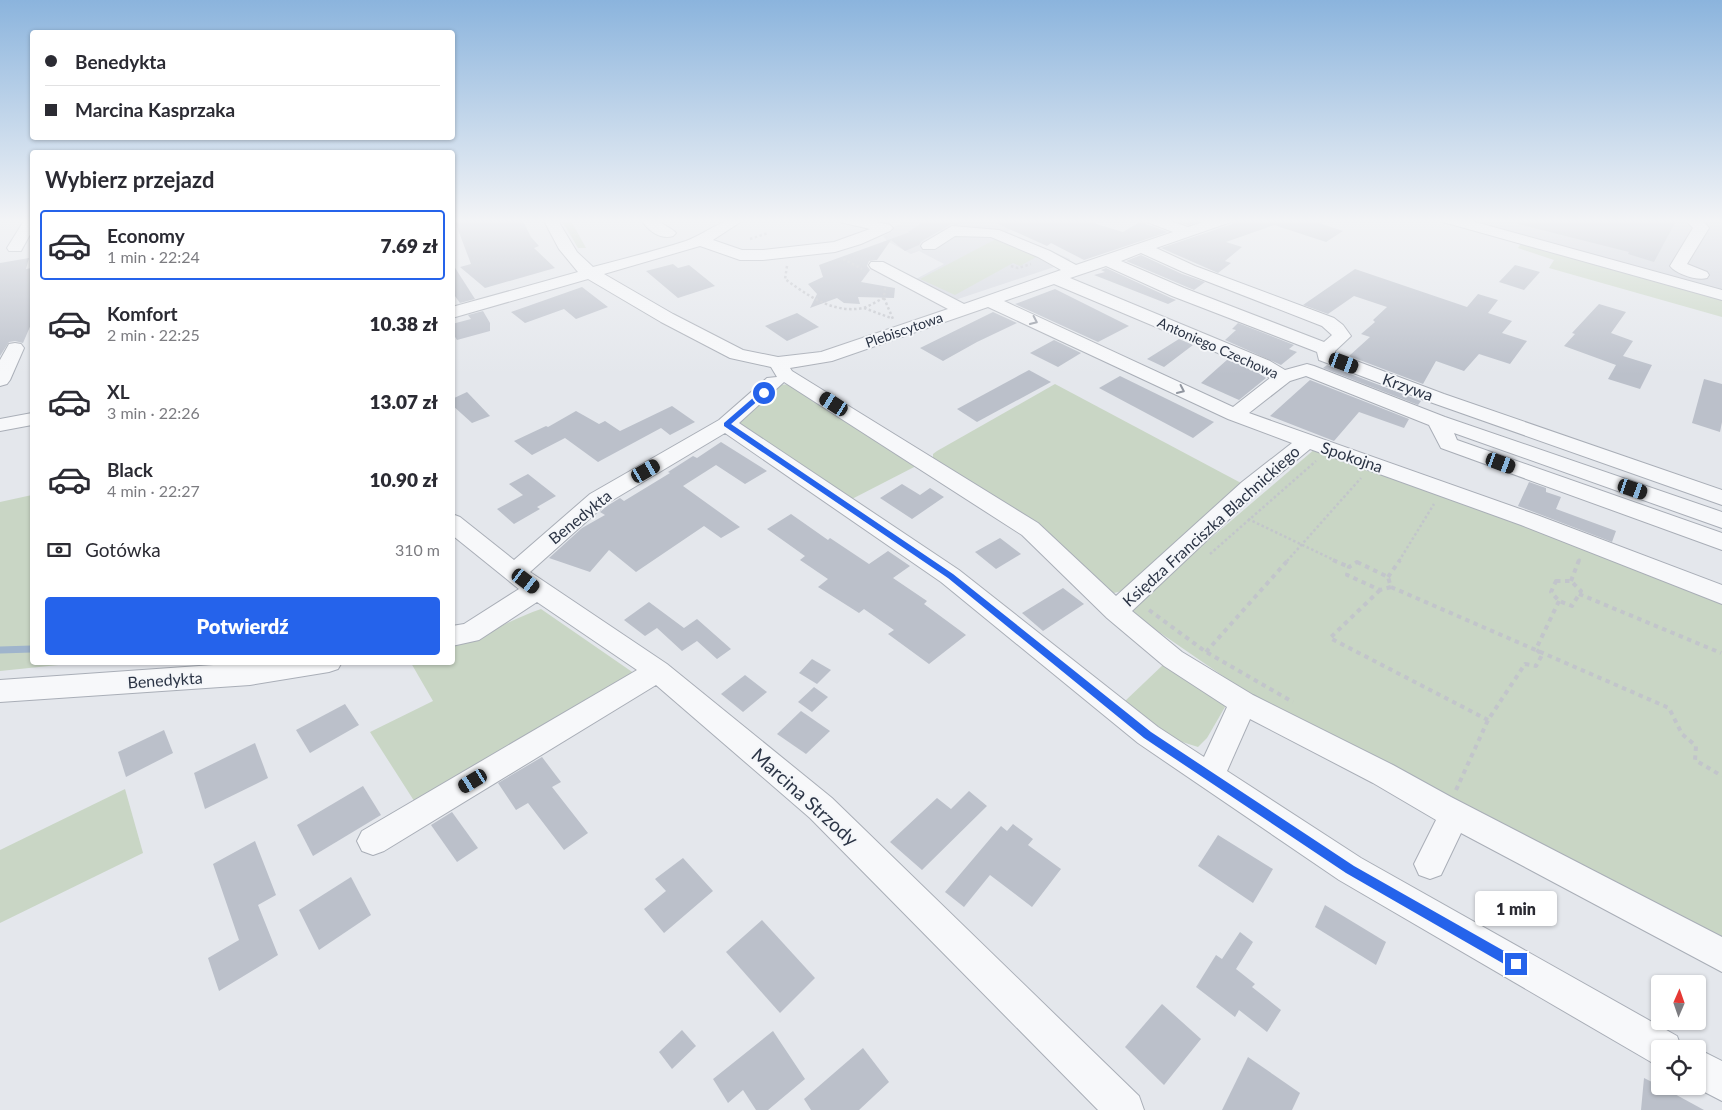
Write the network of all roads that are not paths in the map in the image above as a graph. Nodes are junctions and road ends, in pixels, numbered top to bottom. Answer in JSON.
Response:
{"nodes":[{"id":1,"x":586,"y":271,"type":"edge"},
{"id":2,"x":598,"y":271,"type":"edge"},
{"id":3,"x":1074,"y":271,"type":"edge"},
{"id":4,"x":1130,"y":271,"type":"edge"},
{"id":5,"x":1194,"y":271,"type":"edge"},
{"id":6,"x":1635,"y":271,"type":"edge"},
{"id":7,"x":1690,"y":271,"type":"edge"},
{"id":8,"x":875,"y":272,"type":"road end"},
{"id":9,"x":590,"y":273,"type":"junction"},
{"id":10,"x":1701,"y":275,"type":"dead end"},
{"id":11,"x":1055,"y":278,"type":"junction"},
{"id":12,"x":1722,"y":295,"type":"edge"},
{"id":13,"x":990,"y":301,"type":"junction"},
{"id":14,"x":963,"y":310,"type":"junction"},
{"id":15,"x":455,"y":312,"type":"edge"},
{"id":16,"x":15,"y":348,"type":"dead end"},
{"id":17,"x":1326,"y":353,"type":"junction"},
{"id":18,"x":1307,"y":370,"type":"junction"},
{"id":19,"x":776,"y":373,"type":"junction"},
{"id":20,"x":1283,"y":377,"type":"junction"},
{"id":21,"x":0,"y":380,"type":"edge"},
{"id":22,"x":1236,"y":415,"type":"junction"},
{"id":23,"x":30,"y":419,"type":"edge"},
{"id":24,"x":1438,"y":421,"type":"junction"},
{"id":25,"x":726,"y":424,"type":"junction"},
{"id":26,"x":0,"y":425,"type":"edge"},
{"id":27,"x":1312,"y":450,"type":"junction"},
{"id":28,"x":1722,"y":498,"type":"edge"},
{"id":29,"x":1722,"y":520,"type":"edge"},
{"id":30,"x":455,"y":524,"type":"edge"},
{"id":31,"x":1722,"y":542,"type":"edge"},
{"id":32,"x":526,"y":581,"type":"junction"},
{"id":33,"x":1722,"y":595,"type":"edge"},
{"id":34,"x":1116,"y":611,"type":"junction"},
{"id":35,"x":455,"y":635,"type":"edge"},
{"id":36,"x":309,"y":665,"type":"edge"},
{"id":37,"x":658,"y":671,"type":"junction"},
{"id":38,"x":0,"y":691,"type":"edge"},
{"id":39,"x":1243,"y":703,"type":"junction"},
{"id":40,"x":1210,"y":776,"type":"junction"},
{"id":41,"x":1450,"y":798,"type":"junction"},
{"id":42,"x":373,"y":841,"type":"dead end"},
{"id":43,"x":1430,"y":864,"type":"dead end"},
{"id":44,"x":1722,"y":955,"type":"edge"},
{"id":45,"x":1651,"y":1042,"type":"edge"},
{"id":46,"x":1706,"y":1073,"type":"edge"},
{"id":47,"x":1722,"y":1082,"type":"edge"},
{"id":48,"x":1125,"y":1110,"type":"edge"}],
"edges":[{"from":1,"to":9,"type":"street","name":"Plebiscytowa"},
{"from":2,"to":9,"type":"street"},
{"from":3,"to":11,"type":"street","name":"Plebiscytowa"},
{"from":4,"to":17,"type":"street","name":"Krzywa"},
{"from":5,"to":17,"type":"street"},
{"from":6,"to":12,"type":"street"},
{"from":7,"to":10,"type":"street"},
{"from":8,"to":14,"type":"street"},
{"from":9,"to":15,"type":"street"},
{"from":9,"to":19,"type":"street","name":"Plebiscytowa"},
{"from":11,"to":13,"type":"street","name":"Plebiscytowa"},
{"from":11,"to":20,"type":"street","name":"Antoniego Czechowa"},
{"from":13,"to":14,"type":"street","name":"Plebiscytowa"},
{"from":13,"to":22,"type":"street","name":"Spokojna","one_way":true},
{"from":14,"to":19,"type":"street","name":"Plebiscytowa"},
{"from":16,"to":21,"type":"street"},
{"from":17,"to":18,"type":"street"},
{"from":17,"to":28,"type":"street","name":"Krzywa"},
{"from":18,"to":20,"type":"street","name":"Antoniego Czechowa"},
{"from":18,"to":24,"type":"street"},
{"from":19,"to":25,"type":"street","name":"Benedykta"},
{"from":19,"to":34,"type":"street"},
{"from":20,"to":22,"type":"street"},
{"from":22,"to":27,"type":"street","name":"Spokojna"},
{"from":23,"to":26,"type":"street"},
{"from":24,"to":29,"type":"street"},
{"from":24,"to":31,"type":"street"},
{"from":25,"to":32,"type":"street","name":"Benedykta"},
{"from":25,"to":40,"type":"street"},
{"from":27,"to":33,"type":"street","name":"Spokojna"},
{"from":27,"to":34,"type":"street","name":"Księdza Franciszka Blachnickiego"},
{"from":30,"to":32,"type":"street","name":"Marcina Strzody"},
{"from":32,"to":35,"type":"street","name":"Benedykta"},
{"from":32,"to":37,"type":"street","name":"Marcina Strzody"},
{"from":34,"to":39,"type":"street"},
{"from":36,"to":38,"type":"street","name":"Benedykta"},
{"from":37,"to":42,"type":"street"},
{"from":37,"to":48,"type":"street","name":"Marcina Strzody"},
{"from":39,"to":40,"type":"street"},
{"from":39,"to":41,"type":"street"},
{"from":40,"to":45,"type":"street"},
{"from":41,"to":43,"type":"street"},
{"from":41,"to":44,"type":"street"},
{"from":46,"to":47,"type":"street"}]}
